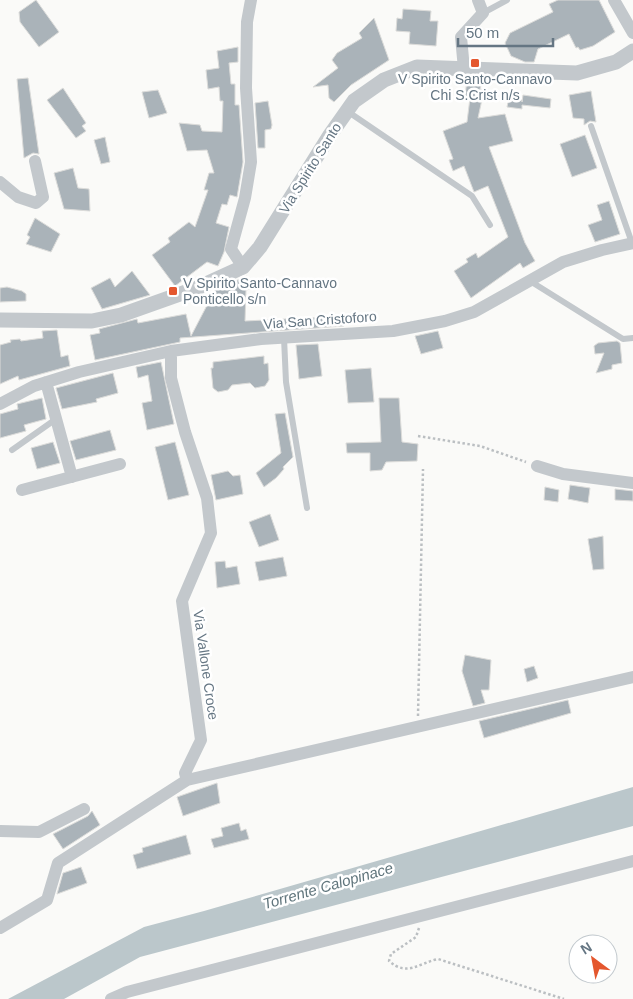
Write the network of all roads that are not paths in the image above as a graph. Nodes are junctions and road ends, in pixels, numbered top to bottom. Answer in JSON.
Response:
{"nodes":[{"id":1,"x":251,"y":0,"type":"edge"},
{"id":2,"x":478,"y":0,"type":"edge"},
{"id":3,"x":507,"y":0,"type":"edge"},
{"id":4,"x":614,"y":0,"type":"edge"},
{"id":5,"x":483,"y":13,"type":"junction"},
{"id":6,"x":633,"y":34,"type":"edge"},
{"id":7,"x":633,"y":51,"type":"edge"},
{"id":8,"x":464,"y":69,"type":"junction"},
{"id":9,"x":347,"y":111,"type":"junction"},
{"id":10,"x":591,"y":126,"type":"dead end"},
{"id":11,"x":35,"y":161,"type":"dead end"},
{"id":12,"x":0,"y":182,"type":"edge"},
{"id":13,"x":490,"y":224,"type":"dead end"},
{"id":14,"x":633,"y":243,"type":"edge"},
{"id":15,"x":243,"y":267,"type":"junction"},
{"id":16,"x":530,"y":281,"type":"junction"},
{"id":17,"x":0,"y":320,"type":"edge"},
{"id":18,"x":284,"y":338,"type":"junction"},
{"id":19,"x":633,"y":338,"type":"edge"},
{"id":20,"x":171,"y":351,"type":"junction"},
{"id":21,"x":46,"y":382,"type":"junction"},
{"id":22,"x":0,"y":404,"type":"edge"},
{"id":23,"x":56,"y":419,"type":"junction"},
{"id":24,"x":12,"y":450,"type":"dead end"},
{"id":25,"x":120,"y":464,"type":"dead end"},
{"id":26,"x":537,"y":466,"type":"road end"},
{"id":27,"x":72,"y":477,"type":"junction"},
{"id":28,"x":633,"y":482,"type":"edge"},
{"id":29,"x":22,"y":490,"type":"dead end"},
{"id":30,"x":307,"y":508,"type":"dead end"},
{"id":31,"x":633,"y":677,"type":"edge"},
{"id":32,"x":187,"y":780,"type":"junction"},
{"id":33,"x":84,"y":809,"type":"dead end"},
{"id":34,"x":0,"y":831,"type":"edge"},
{"id":35,"x":633,"y":861,"type":"edge"},
{"id":36,"x":0,"y":928,"type":"edge"},
{"id":37,"x":111,"y":999,"type":"edge"}],
"edges":[{"from":1,"to":15,"type":"street"},
{"from":2,"to":5,"type":"street"},
{"from":3,"to":5,"type":"lane"},
{"from":4,"to":6,"type":"street"},
{"from":5,"to":8,"type":"street"},
{"from":7,"to":8,"type":"street","name":"Via Spirito Santo"},
{"from":8,"to":9,"type":"street","name":"Via Spirito Santo"},
{"from":9,"to":13,"type":"lane"},
{"from":9,"to":15,"type":"street","name":"Via Spirito Santo"},
{"from":10,"to":14,"type":"lane"},
{"from":11,"to":12,"type":"street"},
{"from":14,"to":16,"type":"street","name":"Via San Cristoforo"},
{"from":15,"to":17,"type":"street","name":"Via Spirito Santo"},
{"from":16,"to":18,"type":"street","name":"Via San Cristoforo"},
{"from":16,"to":19,"type":"lane"},
{"from":18,"to":20,"type":"street","name":"Via San Cristoforo"},
{"from":18,"to":30,"type":"lane"},
{"from":20,"to":21,"type":"street","name":"Via San Cristoforo"},
{"from":20,"to":32,"type":"street","name":"Via Vallone Croce"},
{"from":21,"to":22,"type":"street","name":"Via San Cristoforo"},
{"from":21,"to":23,"type":"street"},
{"from":23,"to":24,"type":"lane"},
{"from":23,"to":27,"type":"street"},
{"from":25,"to":27,"type":"street"},
{"from":26,"to":28,"type":"street"},
{"from":27,"to":29,"type":"street"},
{"from":31,"to":32,"type":"street"},
{"from":32,"to":36,"type":"street"},
{"from":33,"to":34,"type":"street"},
{"from":35,"to":37,"type":"street"}]}
